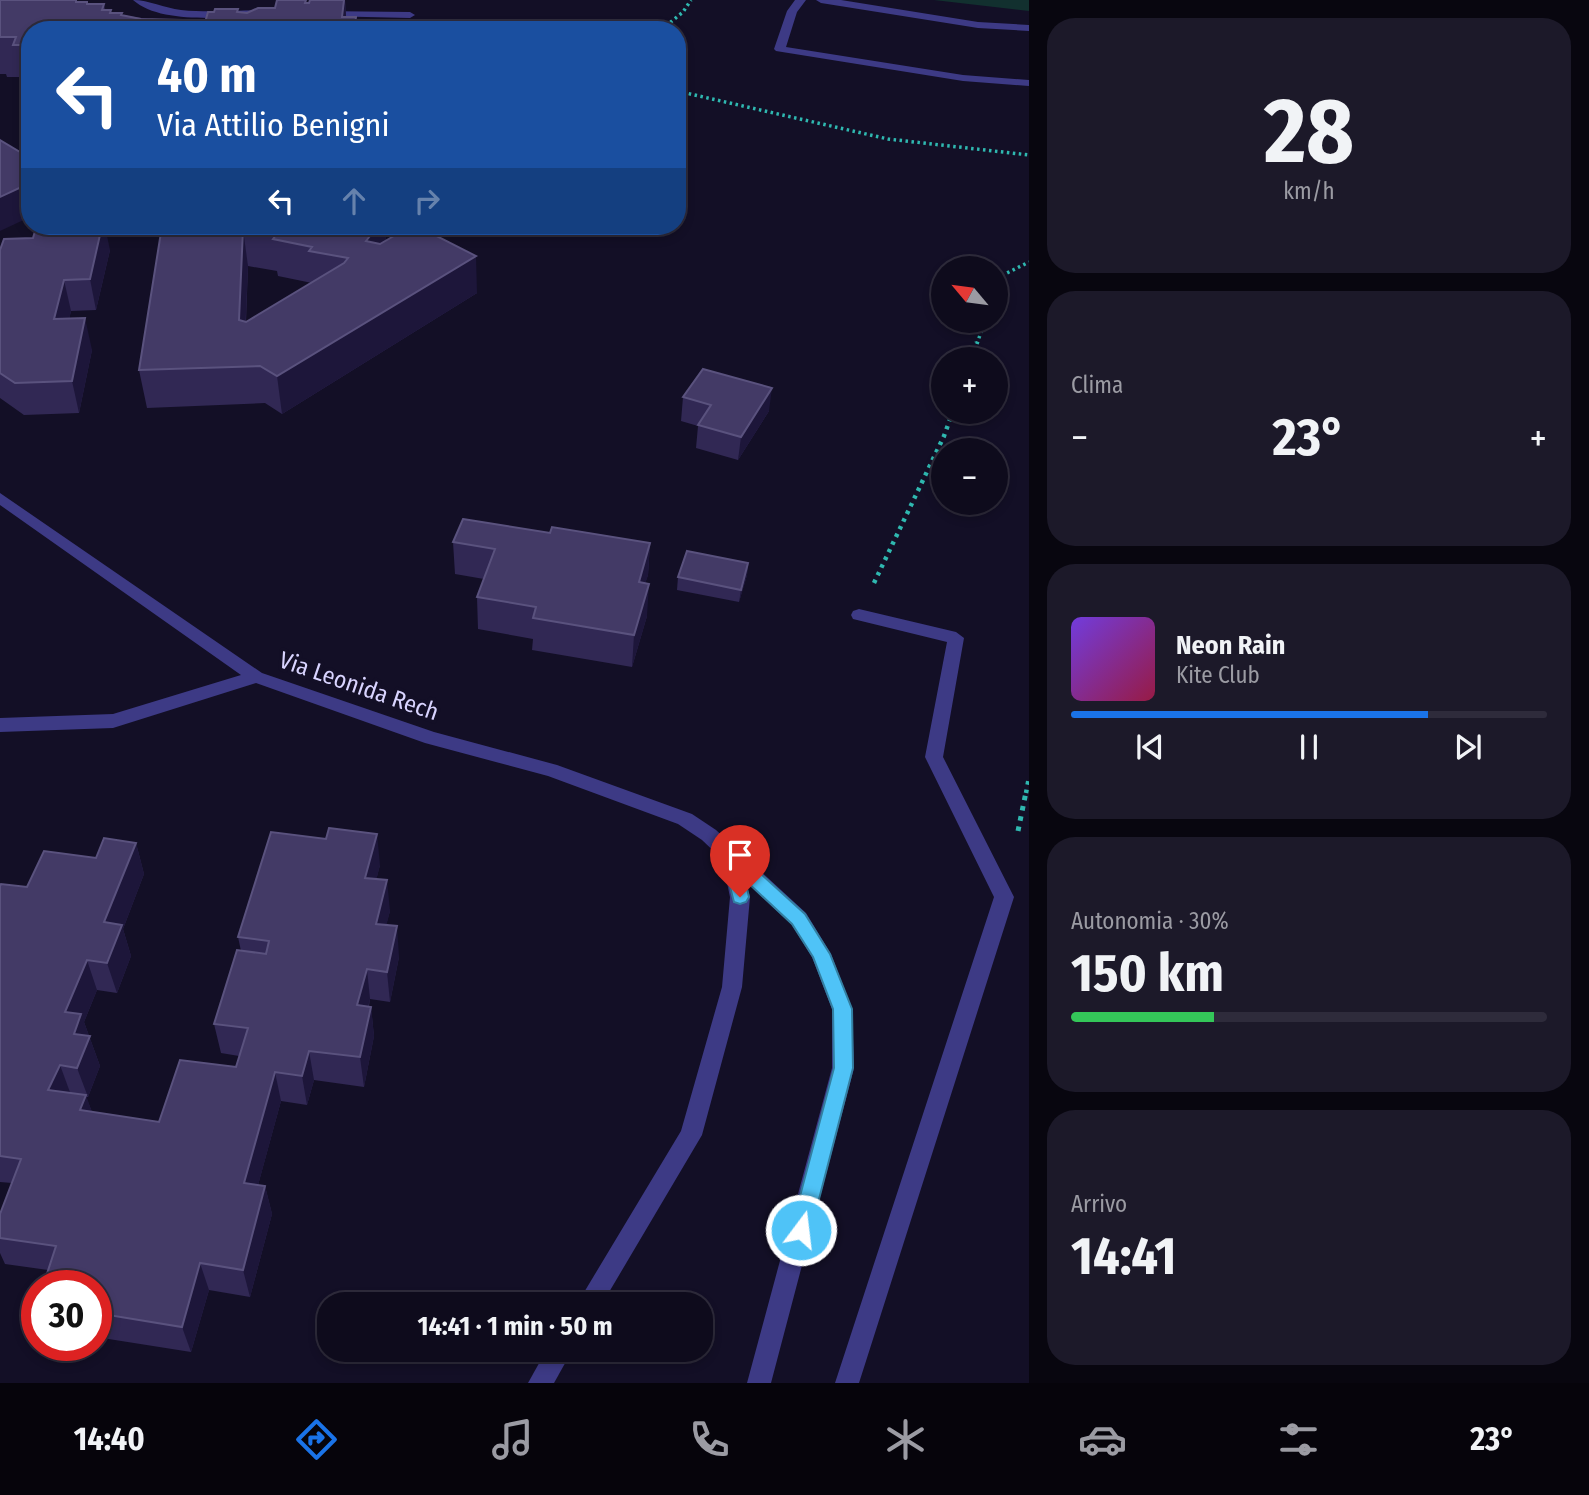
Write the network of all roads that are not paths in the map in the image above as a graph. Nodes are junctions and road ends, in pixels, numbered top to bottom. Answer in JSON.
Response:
{"nodes":[{"id":1,"x":138,"y":0,"type":"edge"},
{"id":2,"x":801,"y":0,"type":"edge"},
{"id":3,"x":821,"y":0,"type":"edge"},
{"id":4,"x":277,"y":13,"type":"edge"},
{"id":5,"x":304,"y":13,"type":"edge"},
{"id":6,"x":410,"y":15,"type":"dead end"},
{"id":7,"x":1029,"y":28,"type":"edge"},
{"id":8,"x":1029,"y":83,"type":"edge"},
{"id":9,"x":0,"y":498,"type":"edge"},
{"id":10,"x":859,"y":615,"type":"road end"},
{"id":11,"x":256,"y":677,"type":"junction"},
{"id":12,"x":0,"y":725,"type":"edge"},
{"id":13,"x":731,"y":857,"type":"junction"},
{"id":14,"x":596,"y":1292,"type":"edge"},
{"id":15,"x":553,"y":1362,"type":"edge"},
{"id":16,"x":540,"y":1383,"type":"edge"},
{"id":17,"x":759,"y":1383,"type":"edge"},
{"id":18,"x":847,"y":1383,"type":"edge"}],
"edges":[{"from":1,"to":4,"type":"street"},
{"from":2,"to":8,"type":"street"},
{"from":3,"to":7,"type":"street"},
{"from":5,"to":6,"type":"street"},
{"from":9,"to":11,"type":"street","name":"Via Leonida Rech"},
{"from":10,"to":18,"type":"street"},
{"from":11,"to":12,"type":"street"},
{"from":11,"to":13,"type":"street","name":"Via Leonida Rech"},
{"from":13,"to":14,"type":"street"},
{"from":13,"to":17,"type":"street","name":"Via Leonida Rech"},
{"from":15,"to":16,"type":"street"}]}
